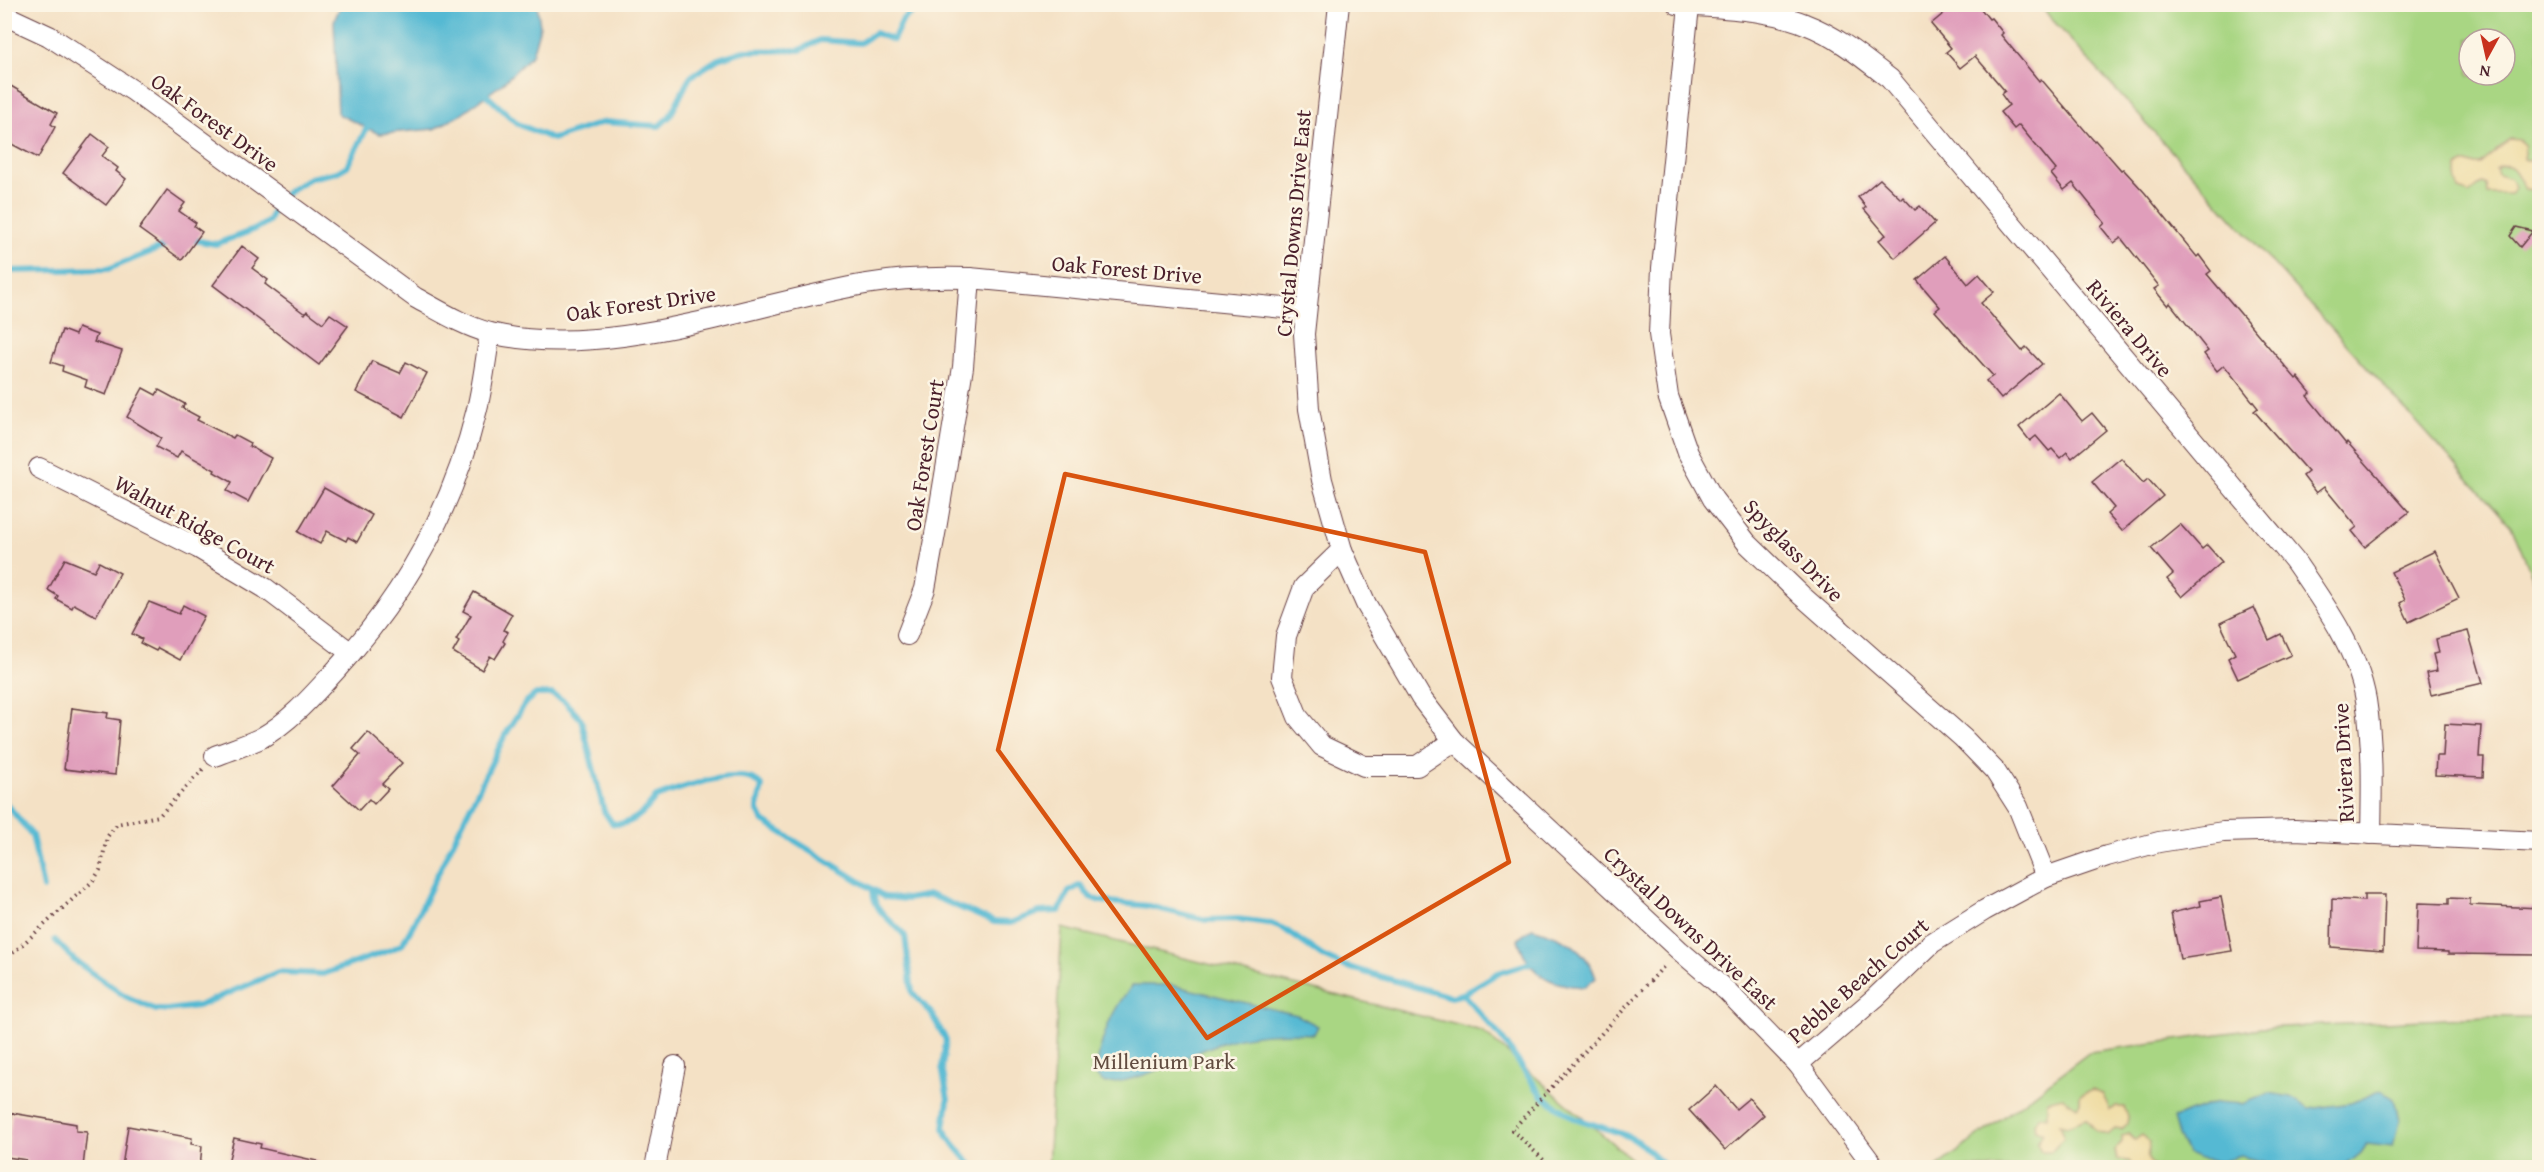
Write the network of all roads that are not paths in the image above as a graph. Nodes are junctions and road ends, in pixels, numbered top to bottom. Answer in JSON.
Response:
{"nodes":[{"id":1,"x":1339,"y":4,"type":"edge"},
{"id":2,"x":1683,"y":5,"type":"edge"},
{"id":3,"x":4,"y":15,"type":"edge"},
{"id":4,"x":970,"y":279,"type":"junction"},
{"id":5,"x":1305,"y":310,"type":"junction"},
{"id":6,"x":490,"y":333,"type":"junction"},
{"id":7,"x":39,"y":468,"type":"dead end"},
{"id":8,"x":1342,"y":550,"type":"junction"},
{"id":9,"x":907,"y":635,"type":"dead end"},
{"id":10,"x":351,"y":654,"type":"junction"},
{"id":11,"x":1454,"y":741,"type":"junction"},
{"id":12,"x":215,"y":756,"type":"road end"},
{"id":13,"x":2371,"y":834,"type":"junction"},
{"id":14,"x":2540,"y":842,"type":"edge"},
{"id":15,"x":2046,"y":877,"type":"junction"},
{"id":16,"x":1798,"y":1064,"type":"junction"},
{"id":17,"x":675,"y":1066,"type":"dead end"},
{"id":18,"x":655,"y":1167,"type":"edge"},
{"id":19,"x":1875,"y":1167,"type":"edge"}],
"edges":[{"from":1,"to":5,"type":"street","name":"Crystal Downs Drive East"},
{"from":2,"to":13,"type":"street","name":"Riviera Drive"},
{"from":2,"to":15,"type":"street","name":"Spyglass Drive"},
{"from":3,"to":6,"type":"street","name":"Oak Forest Drive"},
{"from":4,"to":5,"type":"street","name":"Oak Forest Drive"},
{"from":4,"to":6,"type":"street","name":"Oak Forest Drive"},
{"from":4,"to":9,"type":"street","name":"Oak Forest Court"},
{"from":5,"to":8,"type":"street","name":"Crystal Downs Drive East"},
{"from":6,"to":10,"type":"street"},
{"from":7,"to":10,"type":"street","name":"Walnut Ridge Court"},
{"from":8,"to":11,"type":"street","name":"Crystal Downs Drive East"},
{"from":8,"to":11,"type":"street"},
{"from":10,"to":12,"type":"street"},
{"from":11,"to":16,"type":"street","name":"Crystal Downs Drive East"},
{"from":13,"to":14,"type":"street","name":"Pebble Beach Court"},
{"from":13,"to":15,"type":"street","name":"Pebble Beach Court"},
{"from":15,"to":16,"type":"street","name":"Pebble Beach Court"},
{"from":16,"to":19,"type":"street","name":"Crystal Downs Drive East"},
{"from":17,"to":18,"type":"street"}]}
